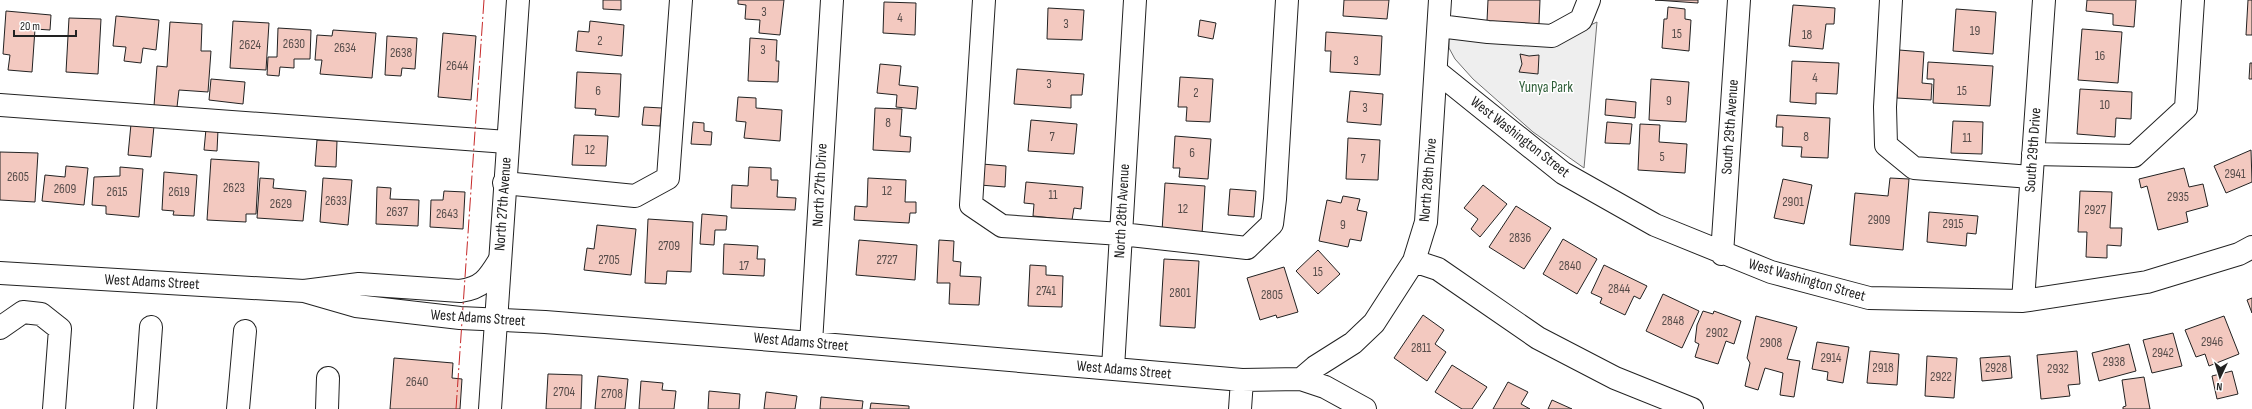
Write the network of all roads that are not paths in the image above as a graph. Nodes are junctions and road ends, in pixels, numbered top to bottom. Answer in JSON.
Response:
{"nodes":[{"id":1,"x":518,"y":0,"type":"edge"},
{"id":2,"x":681,"y":0,"type":"edge"},
{"id":3,"x":832,"y":0,"type":"edge"},
{"id":4,"x":984,"y":0,"type":"edge"},
{"id":5,"x":1135,"y":0,"type":"edge"},
{"id":6,"x":1287,"y":0,"type":"edge"},
{"id":7,"x":1440,"y":0,"type":"edge"},
{"id":8,"x":1589,"y":0,"type":"edge"},
{"id":9,"x":1739,"y":0,"type":"edge"},
{"id":10,"x":1891,"y":0,"type":"edge"},
{"id":11,"x":2044,"y":0,"type":"edge"},
{"id":12,"x":2193,"y":0,"type":"edge"},
{"id":13,"x":1439,"y":26,"type":"junction"},
{"id":14,"x":1436,"y":71,"type":"junction"},
{"id":15,"x":0,"y":105,"type":"edge"},
{"id":16,"x":507,"y":142,"type":"junction"},
{"id":17,"x":2033,"y":154,"type":"junction"},
{"id":18,"x":2031,"y":177,"type":"junction"},
{"id":19,"x":504,"y":183,"type":"junction"},
{"id":20,"x":1121,"y":234,"type":"junction"},
{"id":21,"x":2252,"y":247,"type":"edge"},
{"id":22,"x":1722,"y":254,"type":"junction"},
{"id":23,"x":1414,"y":261,"type":"junction"},
{"id":24,"x":499,"y":262,"type":"junction"},
{"id":25,"x":0,"y":273,"type":"edge"},
{"id":26,"x":304,"y":291,"type":"junction"},
{"id":27,"x":2023,"y":301,"type":"junction"},
{"id":28,"x":496,"y":320,"type":"junction"},
{"id":29,"x":151,"y":327,"type":"dead end"},
{"id":30,"x":0,"y":328,"type":"edge"},
{"id":31,"x":245,"y":331,"type":"dead end"},
{"id":32,"x":811,"y":343,"type":"junction"},
{"id":33,"x":1113,"y":368,"type":"junction"},
{"id":34,"x":328,"y":378,"type":"dead end"},
{"id":35,"x":1301,"y":379,"type":"junction"},
{"id":36,"x":1242,"y":380,"type":"junction"},
{"id":37,"x":54,"y":409,"type":"edge"},
{"id":38,"x":145,"y":409,"type":"edge"},
{"id":39,"x":238,"y":409,"type":"edge"},
{"id":40,"x":326,"y":409,"type":"edge"},
{"id":41,"x":490,"y":409,"type":"edge"},
{"id":42,"x":1240,"y":409,"type":"edge"},
{"id":43,"x":1365,"y":409,"type":"edge"},
{"id":44,"x":1692,"y":409,"type":"edge"}],
"edges":[{"from":1,"to":16,"type":"street","name":"North 27th Avenue"},
{"from":2,"to":19,"type":"street"},
{"from":3,"to":32,"type":"street","name":"North 27th Drive"},
{"from":4,"to":20,"type":"street"},
{"from":5,"to":20,"type":"street","name":"North 28th Avenue"},
{"from":6,"to":20,"type":"street"},
{"from":7,"to":13,"type":"street","name":"North 28th Drive"},
{"from":8,"to":13,"type":"street"},
{"from":9,"to":22,"type":"street","name":"South 29th Avenue"},
{"from":10,"to":18,"type":"street"},
{"from":11,"to":17,"type":"street","name":"South 29th Drive"},
{"from":12,"to":17,"type":"street"},
{"from":13,"to":14,"type":"street","name":"North 28th Drive"},
{"from":14,"to":22,"type":"street","name":"West Washington Street"},
{"from":14,"to":23,"type":"street","name":"North 28th Drive"},
{"from":15,"to":16,"type":"street"},
{"from":16,"to":19,"type":"street","name":"North 27th Avenue"},
{"from":17,"to":18,"type":"street","name":"South 29th Drive"},
{"from":18,"to":27,"type":"street","name":"South 29th Drive"},
{"from":19,"to":24,"type":"street","name":"North 27th Avenue"},
{"from":20,"to":33,"type":"street","name":"North 28th Avenue"},
{"from":21,"to":27,"type":"street","name":"West Washington Street"},
{"from":22,"to":27,"type":"street","name":"West Washington Street"},
{"from":23,"to":35,"type":"street","name":"North 28th Drive"},
{"from":23,"to":44,"type":"street"},
{"from":24,"to":26,"type":"street","name":"West Adams Street"},
{"from":24,"to":28,"type":"street","name":"North 27th Avenue"},
{"from":25,"to":26,"type":"street","name":"West Adams Street"},
{"from":26,"to":28,"type":"street","name":"West Adams Street"},
{"from":28,"to":32,"type":"street","name":"West Adams Street"},
{"from":28,"to":41,"type":"street","name":"North 27th Avenue"},
{"from":29,"to":38,"type":"street"},
{"from":30,"to":37,"type":"street"},
{"from":31,"to":39,"type":"street"},
{"from":32,"to":33,"type":"street","name":"West Adams Street"},
{"from":33,"to":36,"type":"street","name":"West Adams Street"},
{"from":34,"to":40,"type":"street"},
{"from":35,"to":36,"type":"street","name":"West Adams Street"},
{"from":35,"to":43,"type":"street","name":"West Adams Street"},
{"from":36,"to":42,"type":"street"}]}
